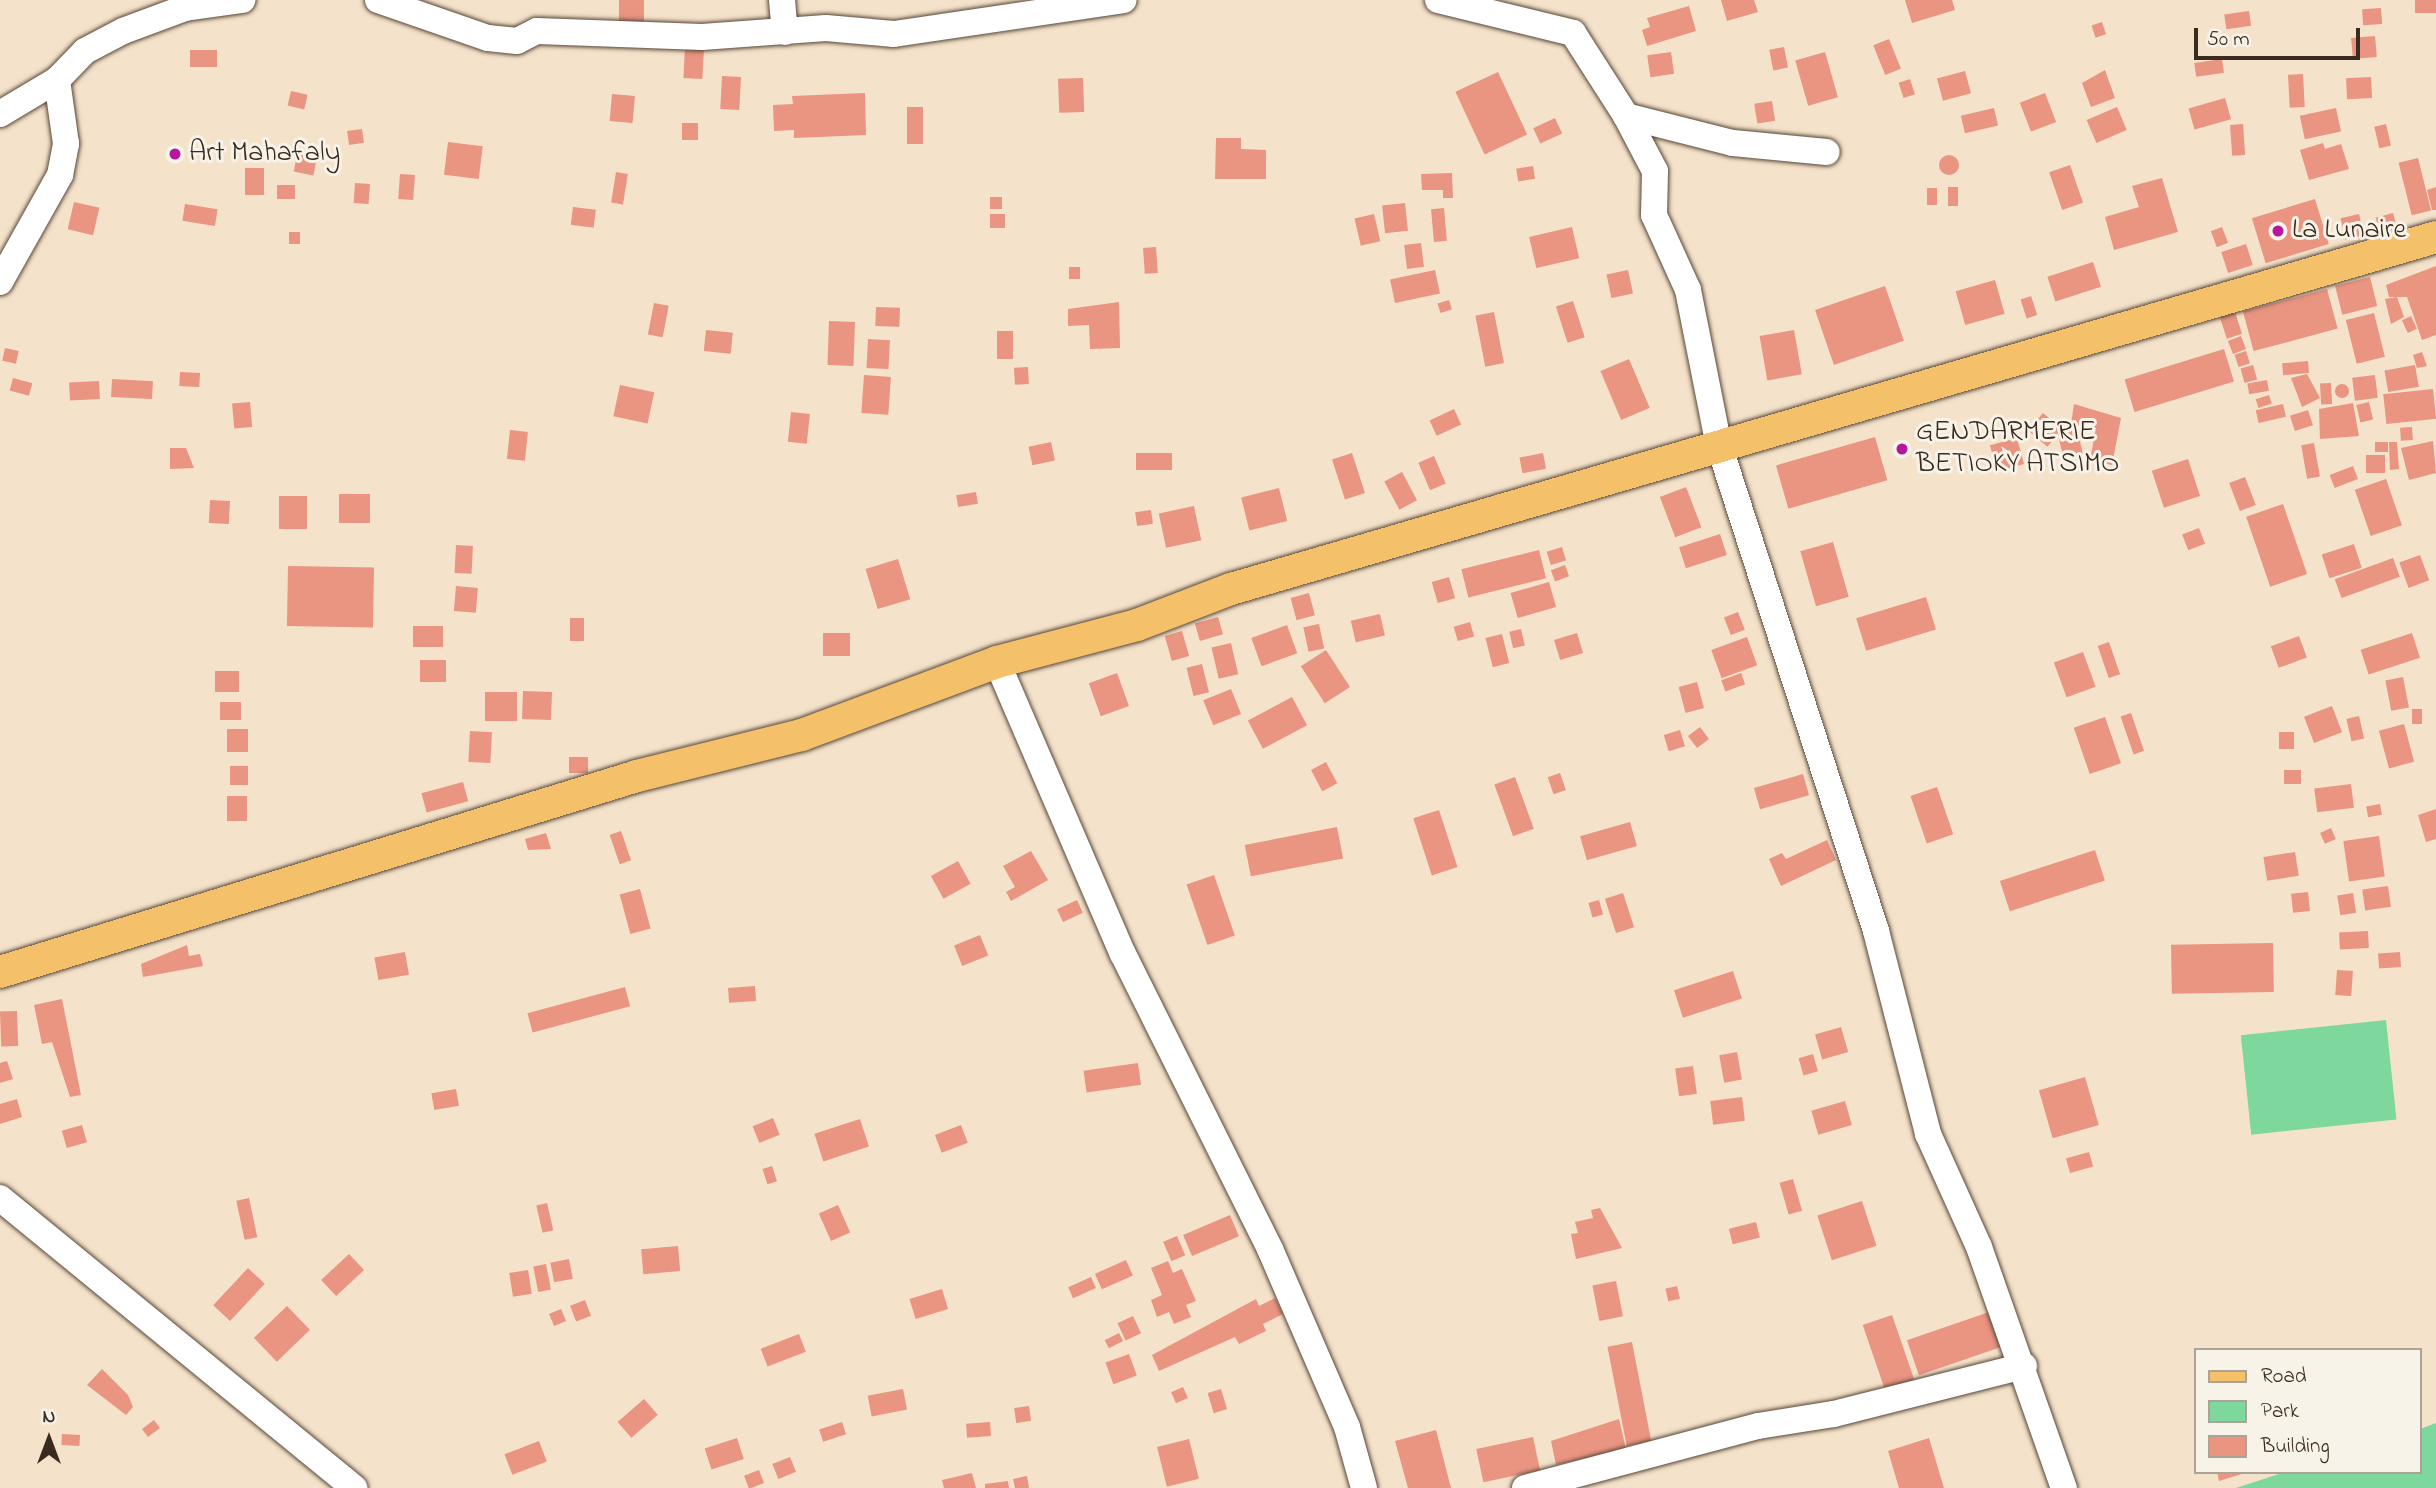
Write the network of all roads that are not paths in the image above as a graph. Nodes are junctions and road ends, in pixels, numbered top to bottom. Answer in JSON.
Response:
{"nodes":[{"id":1,"x":242,"y":0,"type":"edge"},
{"id":2,"x":378,"y":0,"type":"edge"},
{"id":3,"x":782,"y":0,"type":"edge"},
{"id":4,"x":1123,"y":0,"type":"edge"},
{"id":5,"x":1437,"y":0,"type":"edge"},
{"id":6,"x":785,"y":32,"type":"junction"},
{"id":7,"x":57,"y":80,"type":"junction"},
{"id":8,"x":0,"y":114,"type":"edge"},
{"id":9,"x":1626,"y":116,"type":"junction"},
{"id":10,"x":1827,"y":152,"type":"dead end"},
{"id":11,"x":2436,"y":236,"type":"edge"},
{"id":12,"x":0,"y":282,"type":"edge"},
{"id":13,"x":1718,"y":442,"type":"junction"},
{"id":14,"x":997,"y":662,"type":"junction"},
{"id":15,"x":0,"y":972,"type":"edge"},
{"id":16,"x":0,"y":1198,"type":"edge"},
{"id":17,"x":2024,"y":1366,"type":"junction"},
{"id":18,"x":354,"y":1488,"type":"edge"},
{"id":19,"x":1364,"y":1488,"type":"edge"},
{"id":20,"x":1525,"y":1488,"type":"edge"},
{"id":21,"x":2064,"y":1488,"type":"edge"}],
"edges":[{"from":1,"to":7,"type":"street"},
{"from":2,"to":6,"type":"street"},
{"from":3,"to":6,"type":"street"},
{"from":4,"to":6,"type":"street"},
{"from":5,"to":9,"type":"street"},
{"from":7,"to":8,"type":"street"},
{"from":7,"to":12,"type":"street"},
{"from":9,"to":10,"type":"street"},
{"from":9,"to":13,"type":"street"},
{"from":11,"to":13,"type":"main road"},
{"from":13,"to":14,"type":"main road"},
{"from":13,"to":17,"type":"street"},
{"from":14,"to":15,"type":"main road"},
{"from":14,"to":19,"type":"street"},
{"from":16,"to":18,"type":"street"},
{"from":17,"to":20,"type":"street"},
{"from":17,"to":21,"type":"street"}]}
